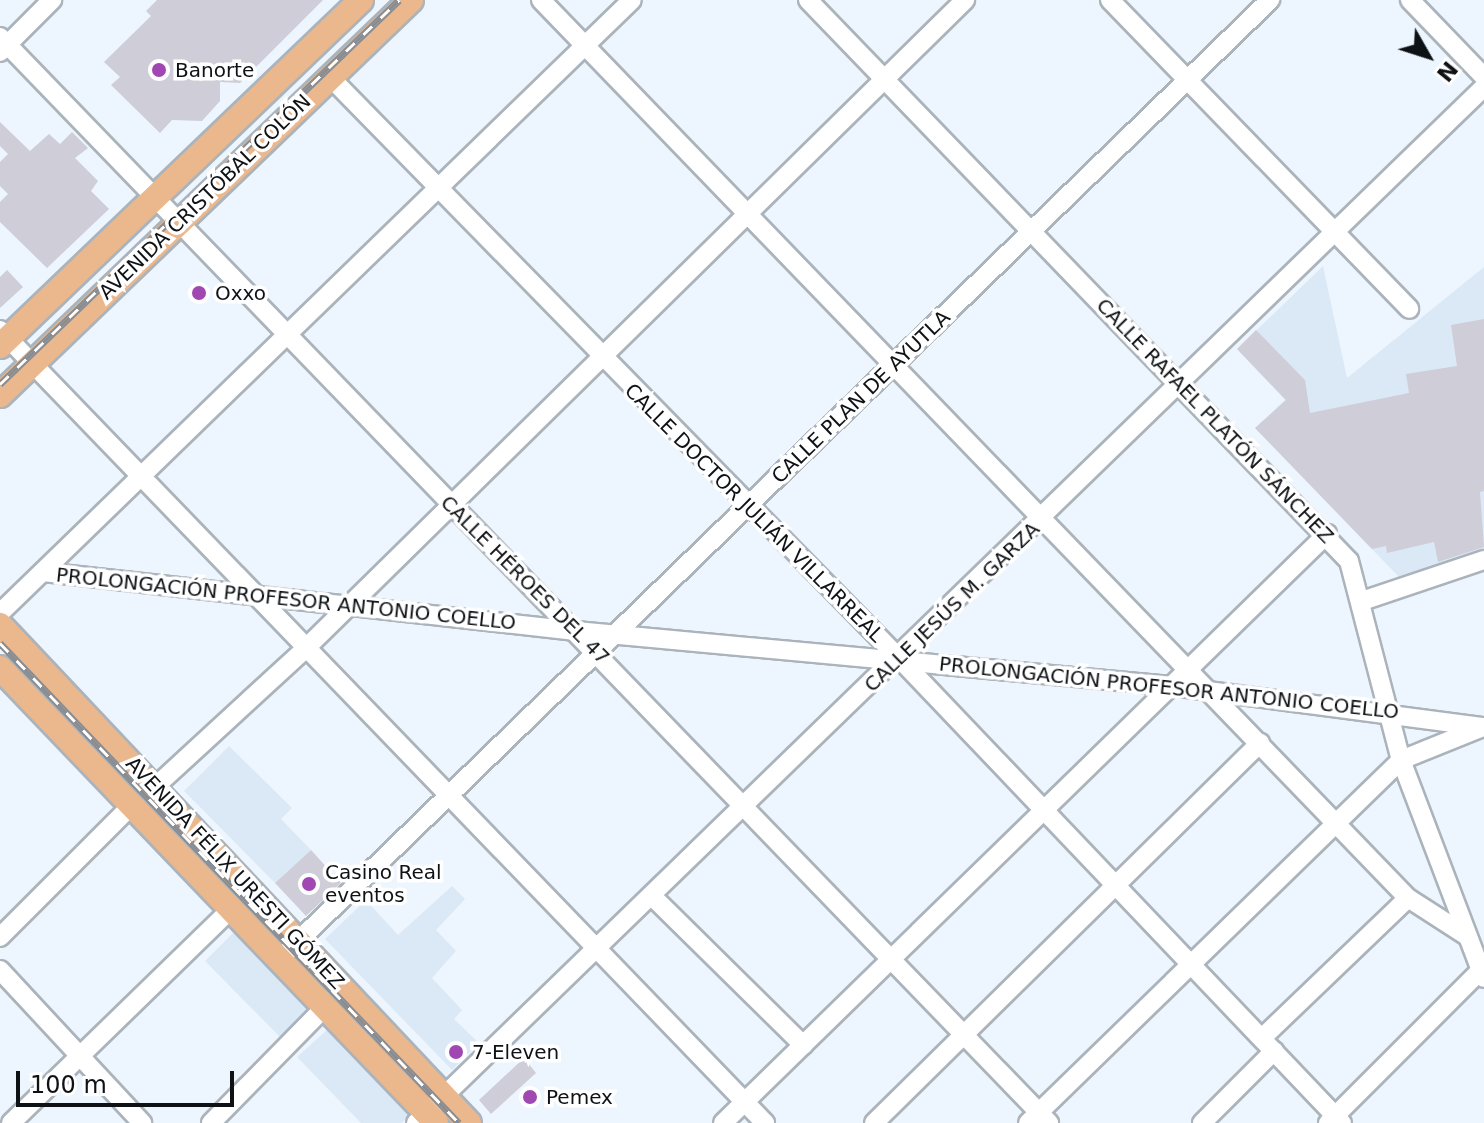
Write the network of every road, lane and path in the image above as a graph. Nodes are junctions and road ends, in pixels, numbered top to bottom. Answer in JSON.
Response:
{"nodes":[{"id":1,"x":52,"y":0,"type":"edge"},
{"id":2,"x":361,"y":0,"type":"edge"},
{"id":3,"x":411,"y":0,"type":"edge"},
{"id":4,"x":541,"y":0,"type":"edge"},
{"id":5,"x":632,"y":0,"type":"edge"},
{"id":6,"x":808,"y":0,"type":"edge"},
{"id":7,"x":965,"y":0,"type":"edge"},
{"id":8,"x":1110,"y":0,"type":"edge"},
{"id":9,"x":1270,"y":0,"type":"edge"},
{"id":10,"x":1410,"y":0,"type":"edge"},
{"id":11,"x":3,"y":44,"type":"edge"},
{"id":12,"x":587,"y":46,"type":"junction"},
{"id":13,"x":330,"y":77,"type":"junction"},
{"id":14,"x":1484,"y":77,"type":"edge"},
{"id":15,"x":884,"y":79,"type":"junction"},
{"id":16,"x":1187,"y":80,"type":"junction"},
{"id":17,"x":1484,"y":87,"type":"edge"},
{"id":18,"x":440,"y":189,"type":"junction"},
{"id":19,"x":155,"y":197,"type":"junction"},
{"id":20,"x":748,"y":211,"type":"junction"},
{"id":21,"x":179,"y":223,"type":"junction"},
{"id":22,"x":1032,"y":232,"type":"junction"},
{"id":23,"x":1337,"y":234,"type":"junction"},
{"id":24,"x":1409,"y":309,"type":"dead end"},
{"id":25,"x":285,"y":334,"type":"junction"},
{"id":26,"x":2,"y":338,"type":"edge"},
{"id":27,"x":599,"y":356,"type":"junction"},
{"id":28,"x":33,"y":363,"type":"junction"},
{"id":29,"x":895,"y":364,"type":"junction"},
{"id":30,"x":1180,"y":385,"type":"junction"},
{"id":31,"x":0,"y":395,"type":"edge"},
{"id":32,"x":142,"y":475,"type":"junction"},
{"id":33,"x":451,"y":506,"type":"junction"},
{"id":34,"x":747,"y":508,"type":"junction"},
{"id":35,"x":1043,"y":518,"type":"junction"},
{"id":36,"x":1327,"y":534,"type":"junction"},
{"id":37,"x":1484,"y":560,"type":"edge"},
{"id":38,"x":43,"y":572,"type":"junction"},
{"id":39,"x":253,"y":594,"type":"junction"},
{"id":40,"x":1362,"y":601,"type":"junction"},
{"id":41,"x":348,"y":607,"type":"junction"},
{"id":42,"x":0,"y":613,"type":"edge"},
{"id":43,"x":0,"y":625,"type":"edge"},
{"id":44,"x":576,"y":631,"type":"junction"},
{"id":45,"x":617,"y":635,"type":"junction"},
{"id":46,"x":305,"y":649,"type":"junction"},
{"id":47,"x":598,"y":653,"type":"junction"},
{"id":48,"x":899,"y":658,"type":"junction"},
{"id":49,"x":0,"y":668,"type":"edge"},
{"id":50,"x":1189,"y":669,"type":"junction"},
{"id":51,"x":1171,"y":686,"type":"junction"},
{"id":52,"x":1213,"y":693,"type":"junction"},
{"id":53,"x":1387,"y":712,"type":"junction"},
{"id":54,"x":1484,"y":727,"type":"edge"},
{"id":55,"x":1260,"y":743,"type":"junction"},
{"id":56,"x":1401,"y":760,"type":"junction"},
{"id":57,"x":156,"y":786,"type":"junction"},
{"id":58,"x":449,"y":796,"type":"junction"},
{"id":59,"x":130,"y":807,"type":"junction"},
{"id":60,"x":745,"y":808,"type":"junction"},
{"id":61,"x":1044,"y":810,"type":"junction"},
{"id":62,"x":1336,"y":823,"type":"junction"},
{"id":63,"x":1116,"y":885,"type":"junction"},
{"id":64,"x":653,"y":897,"type":"junction"},
{"id":65,"x":1408,"y":898,"type":"junction"},
{"id":66,"x":230,"y":910,"type":"junction"},
{"id":67,"x":1467,"y":936,"type":"junction"},
{"id":68,"x":0,"y":937,"type":"edge"},
{"id":69,"x":298,"y":942,"type":"junction"},
{"id":70,"x":598,"y":950,"type":"junction"},
{"id":71,"x":278,"y":960,"type":"junction"},
{"id":72,"x":890,"y":960,"type":"junction"},
{"id":73,"x":1192,"y":963,"type":"junction"},
{"id":74,"x":0,"y":970,"type":"edge"},
{"id":75,"x":1483,"y":972,"type":"edge"},
{"id":76,"x":325,"y":1007,"type":"junction"},
{"id":77,"x":963,"y":1035,"type":"junction"},
{"id":78,"x":803,"y":1045,"type":"junction"},
{"id":79,"x":1268,"y":1045,"type":"junction"},
{"id":80,"x":79,"y":1056,"type":"junction"},
{"id":81,"x":444,"y":1096,"type":"junction"},
{"id":82,"x":745,"y":1102,"type":"junction"},
{"id":83,"x":426,"y":1120,"type":"edge"},
{"id":84,"x":1039,"y":1120,"type":"edge"},
{"id":85,"x":1335,"y":1121,"type":"edge"},
{"id":86,"x":11,"y":1123,"type":"edge"},
{"id":87,"x":142,"y":1123,"type":"edge"},
{"id":88,"x":211,"y":1123,"type":"edge"},
{"id":89,"x":469,"y":1123,"type":"edge"},
{"id":90,"x":723,"y":1123,"type":"edge"},
{"id":91,"x":765,"y":1123,"type":"edge"},
{"id":92,"x":874,"y":1123,"type":"edge"},
{"id":93,"x":1202,"y":1123,"type":"edge"}],
"edges":[{"from":1,"to":11,"type":"street"},
{"from":2,"to":19,"type":"main road","name":"AVENIDA CRISTÓBAL COLÓN"},
{"from":3,"to":13,"type":"main road","name":"AVENIDA CRISTÓBAL COLÓN"},
{"from":4,"to":12,"type":"street"},
{"from":5,"to":12,"type":"street"},
{"from":6,"to":15,"type":"street","name":"CALLE RAFAEL PLATÓN SÁNCHEZ"},
{"from":7,"to":15,"type":"street"},
{"from":8,"to":16,"type":"street"},
{"from":9,"to":16,"type":"street","name":"CALLE PLAN DE AYUTLA"},
{"from":10,"to":14,"type":"street"},
{"from":11,"to":19,"type":"street","name":"CALLE HÉROES DEL 47"},
{"from":12,"to":18,"type":"street"},
{"from":12,"to":20,"type":"street"},
{"from":13,"to":18,"type":"street","name":"CALLE DOCTOR JULIÁN VILLARREAL"},
{"from":13,"to":21,"type":"main road","name":"AVENIDA CRISTÓBAL COLÓN"},
{"from":15,"to":20,"type":"street"},
{"from":15,"to":22,"type":"street","name":"CALLE RAFAEL PLATÓN SÁNCHEZ"},
{"from":16,"to":22,"type":"street","name":"CALLE PLAN DE AYUTLA"},
{"from":16,"to":23,"type":"street"},
{"from":17,"to":23,"type":"street","name":"CALLE JESÚS M. GARZA"},
{"from":18,"to":25,"type":"street"},
{"from":18,"to":27,"type":"street","name":"CALLE DOCTOR JULIÁN VILLARREAL"},
{"from":19,"to":21,"type":"street","name":"CALLE HÉROES DEL 47"},
{"from":19,"to":26,"type":"main road","name":"AVENIDA CRISTÓBAL COLÓN"},
{"from":20,"to":27,"type":"street"},
{"from":20,"to":29,"type":"street"},
{"from":21,"to":25,"type":"street","name":"CALLE HÉROES DEL 47"},
{"from":21,"to":28,"type":"main road","name":"AVENIDA CRISTÓBAL COLÓN"},
{"from":22,"to":29,"type":"street","name":"CALLE PLAN DE AYUTLA"},
{"from":22,"to":30,"type":"street","name":"CALLE RAFAEL PLATÓN SÁNCHEZ"},
{"from":23,"to":24,"type":"street"},
{"from":23,"to":30,"type":"street","name":"CALLE JESÚS M. GARZA"},
{"from":25,"to":32,"type":"street"},
{"from":25,"to":33,"type":"street","name":"CALLE HÉROES DEL 47"},
{"from":26,"to":28,"type":"street"},
{"from":27,"to":33,"type":"street"},
{"from":27,"to":34,"type":"street","name":"CALLE DOCTOR JULIÁN VILLARREAL"},
{"from":28,"to":31,"type":"main road","name":"AVENIDA CRISTÓBAL COLÓN"},
{"from":28,"to":32,"type":"street"},
{"from":29,"to":34,"type":"street","name":"CALLE PLAN DE AYUTLA"},
{"from":29,"to":35,"type":"street"},
{"from":30,"to":35,"type":"street","name":"CALLE JESÚS M. GARZA"},
{"from":30,"to":36,"type":"street","name":"CALLE RAFAEL PLATÓN SÁNCHEZ"},
{"from":32,"to":38,"type":"street"},
{"from":32,"to":39,"type":"street"},
{"from":33,"to":41,"type":"street"},
{"from":33,"to":44,"type":"street","name":"CALLE HÉROES DEL 47"},
{"from":34,"to":45,"type":"street","name":"CALLE PLAN DE AYUTLA"},
{"from":34,"to":48,"type":"street","name":"CALLE DOCTOR JULIÁN VILLARREAL"},
{"from":35,"to":48,"type":"street","name":"CALLE JESÚS M. GARZA"},
{"from":35,"to":50,"type":"street"},
{"from":36,"to":40,"type":"street","name":"CALLE RAFAEL PLATÓN SÁNCHEZ"},
{"from":36,"to":50,"type":"street"},
{"from":37,"to":40,"type":"street"},
{"from":38,"to":39,"type":"street","name":"PROLONGACIÓN PROFESOR ANTONIO COELLO"},
{"from":38,"to":42,"type":"street"},
{"from":39,"to":41,"type":"street","name":"PROLONGACIÓN PROFESOR ANTONIO COELLO"},
{"from":39,"to":46,"type":"street"},
{"from":40,"to":53,"type":"street","name":"CALLE RAFAEL PLATÓN SÁNCHEZ"},
{"from":41,"to":44,"type":"street","name":"PROLONGACIÓN PROFESOR ANTONIO COELLO"},
{"from":41,"to":46,"type":"street"},
{"from":43,"to":57,"type":"main road","name":"AVENIDA FÉLIX URESTI GÓMEZ"},
{"from":44,"to":45,"type":"street","name":"PROLONGACIÓN PROFESOR ANTONIO COELLO"},
{"from":44,"to":47,"type":"street","name":"CALLE HÉROES DEL 47"},
{"from":45,"to":47,"type":"street","name":"CALLE PLAN DE AYUTLA"},
{"from":45,"to":48,"type":"street","name":"PROLONGACIÓN PROFESOR ANTONIO COELLO"},
{"from":46,"to":57,"type":"street"},
{"from":46,"to":58,"type":"street"},
{"from":47,"to":58,"type":"street","name":"CALLE PLAN DE AYUTLA"},
{"from":47,"to":60,"type":"street","name":"CALLE HÉROES DEL 47"},
{"from":48,"to":51,"type":"street","name":"PROLONGACIÓN PROFESOR ANTONIO COELLO"},
{"from":48,"to":60,"type":"street","name":"CALLE JESÚS M. GARZA"},
{"from":48,"to":61,"type":"street","name":"CALLE DOCTOR JULIÁN VILLARREAL"},
{"from":49,"to":59,"type":"main road","name":"AVENIDA FÉLIX URESTI GÓMEZ"},
{"from":50,"to":51,"type":"street"},
{"from":50,"to":52,"type":"street"},
{"from":51,"to":52,"type":"street","name":"PROLONGACIÓN PROFESOR ANTONIO COELLO"},
{"from":51,"to":61,"type":"street"},
{"from":52,"to":53,"type":"street","name":"PROLONGACIÓN PROFESOR ANTONIO COELLO"},
{"from":52,"to":55,"type":"street"},
{"from":53,"to":54,"type":"street","name":"PROLONGACIÓN PROFESOR ANTONIO COELLO"},
{"from":53,"to":56,"type":"street","name":"CALLE RAFAEL PLATÓN SÁNCHEZ"},
{"from":54,"to":56,"type":"street"},
{"from":55,"to":62,"type":"street"},
{"from":55,"to":63,"type":"street"},
{"from":56,"to":62,"type":"street"},
{"from":56,"to":67,"type":"street","name":"CALLE RAFAEL PLATÓN SÁNCHEZ"},
{"from":57,"to":69,"type":"main road","name":"AVENIDA FÉLIX URESTI GÓMEZ"},
{"from":58,"to":69,"type":"street","name":"CALLE PLAN DE AYUTLA"},
{"from":58,"to":70,"type":"street"},
{"from":59,"to":66,"type":"main road","name":"AVENIDA FÉLIX URESTI GÓMEZ"},
{"from":59,"to":68,"type":"street"},
{"from":60,"to":64,"type":"street","name":"CALLE JESÚS M. GARZA"},
{"from":60,"to":72,"type":"street","name":"CALLE HÉROES DEL 47"},
{"from":61,"to":63,"type":"street","name":"CALLE DOCTOR JULIÁN VILLARREAL"},
{"from":61,"to":72,"type":"street"},
{"from":62,"to":65,"type":"street"},
{"from":62,"to":73,"type":"street"},
{"from":63,"to":73,"type":"street","name":"CALLE DOCTOR JULIÁN VILLARREAL"},
{"from":63,"to":77,"type":"street"},
{"from":64,"to":70,"type":"street","name":"CALLE JESÚS M. GARZA"},
{"from":64,"to":78,"type":"street"},
{"from":65,"to":67,"type":"street"},
{"from":65,"to":79,"type":"street"},
{"from":66,"to":71,"type":"main road","name":"AVENIDA FÉLIX URESTI GÓMEZ"},
{"from":66,"to":80,"type":"street"},
{"from":67,"to":75,"type":"street","name":"CALLE RAFAEL PLATÓN SÁNCHEZ"},
{"from":69,"to":71,"type":"street","name":"CALLE PLAN DE AYUTLA"},
{"from":69,"to":81,"type":"main road","name":"AVENIDA FÉLIX URESTI GÓMEZ"},
{"from":70,"to":81,"type":"street","name":"CALLE JESÚS M. GARZA"},
{"from":70,"to":82,"type":"street"},
{"from":71,"to":76,"type":"main road","name":"AVENIDA FÉLIX URESTI GÓMEZ"},
{"from":72,"to":77,"type":"street","name":"CALLE HÉROES DEL 47"},
{"from":72,"to":78,"type":"street"},
{"from":73,"to":79,"type":"street","name":"CALLE DOCTOR JULIÁN VILLARREAL"},
{"from":73,"to":84,"type":"street"},
{"from":74,"to":80,"type":"street"},
{"from":75,"to":85,"type":"street"},
{"from":76,"to":83,"type":"main road","name":"AVENIDA FÉLIX URESTI GÓMEZ"},
{"from":76,"to":88,"type":"street"},
{"from":77,"to":84,"type":"street","name":"CALLE HÉROES DEL 47"},
{"from":77,"to":92,"type":"street"},
{"from":78,"to":82,"type":"street"},
{"from":79,"to":85,"type":"street","name":"CALLE DOCTOR JULIÁN VILLARREAL"},
{"from":79,"to":93,"type":"street"},
{"from":80,"to":86,"type":"street"},
{"from":80,"to":87,"type":"street"},
{"from":81,"to":83,"type":"street","name":"CALLE JESÚS M. GARZA"},
{"from":81,"to":89,"type":"main road","name":"AVENIDA FÉLIX URESTI GÓMEZ"},
{"from":82,"to":90,"type":"street"},
{"from":82,"to":91,"type":"street"}]}
